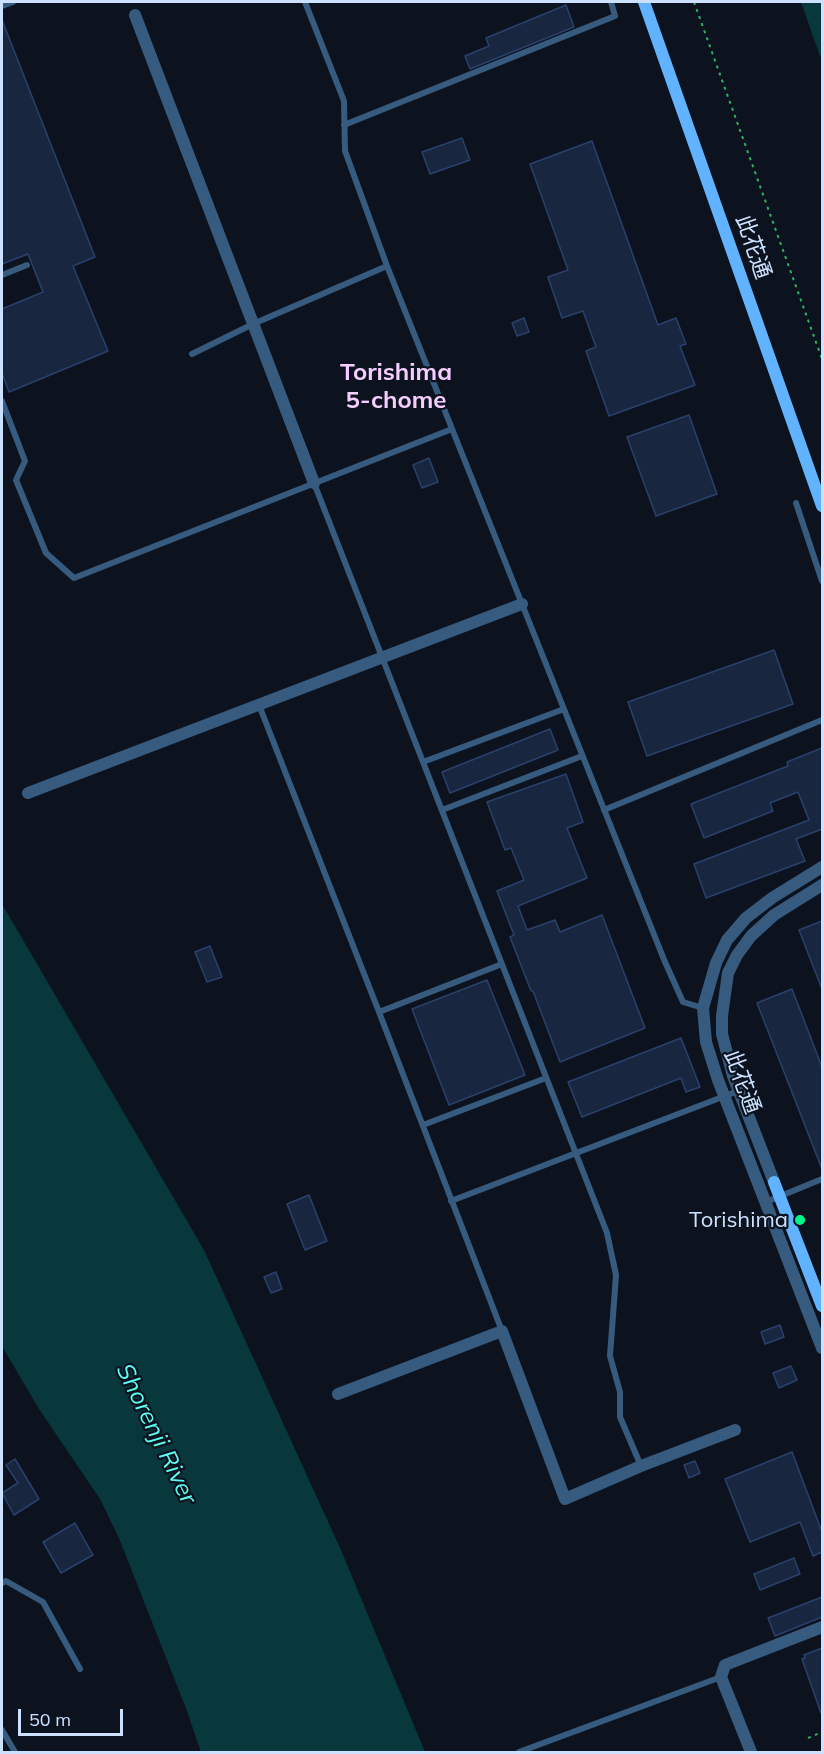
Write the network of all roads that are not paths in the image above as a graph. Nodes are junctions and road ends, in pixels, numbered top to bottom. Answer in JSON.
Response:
{"nodes":[{"id":1,"x":13,"y":2,"type":"edge"},
{"id":2,"x":305,"y":2,"type":"edge"},
{"id":3,"x":611,"y":2,"type":"edge"},
{"id":4,"x":644,"y":2,"type":"edge"},
{"id":5,"x":2,"y":6,"type":"edge"},
{"id":6,"x":135,"y":15,"type":"dead end"},
{"id":7,"x":344,"y":125,"type":"junction"},
{"id":8,"x":27,"y":266,"type":"dead end"},
{"id":9,"x":387,"y":266,"type":"junction"},
{"id":10,"x":2,"y":275,"type":"edge"},
{"id":11,"x":253,"y":324,"type":"junction"},
{"id":12,"x":192,"y":354,"type":"dead end"},
{"id":13,"x":2,"y":401,"type":"edge"},
{"id":14,"x":452,"y":429,"type":"junction"},
{"id":15,"x":314,"y":483,"type":"junction"},
{"id":16,"x":796,"y":503,"type":"dead end"},
{"id":17,"x":822,"y":506,"type":"edge"},
{"id":18,"x":822,"y":581,"type":"edge"},
{"id":19,"x":522,"y":604,"type":"junction"},
{"id":20,"x":382,"y":657,"type":"junction"},
{"id":21,"x":259,"y":704,"type":"junction"},
{"id":22,"x":564,"y":709,"type":"junction"},
{"id":23,"x":822,"y":720,"type":"edge"},
{"id":24,"x":582,"y":756,"type":"junction"},
{"id":25,"x":423,"y":762,"type":"junction"},
{"id":26,"x":28,"y":793,"type":"dead end"},
{"id":27,"x":442,"y":810,"type":"junction"},
{"id":28,"x":604,"y":810,"type":"junction"},
{"id":29,"x":822,"y":867,"type":"edge"},
{"id":30,"x":822,"y":885,"type":"edge"},
{"id":31,"x":502,"y":964,"type":"junction"},
{"id":32,"x":703,"y":1008,"type":"junction"},
{"id":33,"x":379,"y":1012,"type":"junction"},
{"id":34,"x":546,"y":1078,"type":"junction"},
{"id":35,"x":739,"y":1091,"type":"junction"},
{"id":36,"x":725,"y":1097,"type":"junction"},
{"id":37,"x":423,"y":1125,"type":"junction"},
{"id":38,"x":576,"y":1154,"type":"junction"},
{"id":39,"x":822,"y":1179,"type":"edge"},
{"id":40,"x":780,"y":1197,"type":"junction"},
{"id":41,"x":451,"y":1201,"type":"junction"},
{"id":42,"x":766,"y":1202,"type":"junction"},
{"id":43,"x":822,"y":1306,"type":"edge"},
{"id":44,"x":502,"y":1331,"type":"junction"},
{"id":45,"x":822,"y":1348,"type":"edge"},
{"id":46,"x":338,"y":1394,"type":"dead end"},
{"id":47,"x":735,"y":1430,"type":"dead end"},
{"id":48,"x":641,"y":1466,"type":"junction"},
{"id":49,"x":2,"y":1583,"type":"edge"},
{"id":50,"x":822,"y":1628,"type":"edge"},
{"id":51,"x":80,"y":1669,"type":"dead end"},
{"id":52,"x":721,"y":1677,"type":"junction"},
{"id":53,"x":2,"y":1730,"type":"edge"},
{"id":54,"x":535,"y":1750,"type":"edge"},
{"id":55,"x":12,"y":1751,"type":"edge"},
{"id":56,"x":519,"y":1752,"type":"edge"},
{"id":57,"x":751,"y":1752,"type":"edge"}],
"edges":[{"from":1,"to":5,"type":"lane"},
{"from":2,"to":7,"type":"lane"},
{"from":3,"to":7,"type":"lane"},
{"from":4,"to":17,"type":"street","name":"此花通"},
{"from":6,"to":11,"type":"street"},
{"from":7,"to":9,"type":"lane"},
{"from":8,"to":10,"type":"lane"},
{"from":9,"to":11,"type":"lane"},
{"from":9,"to":14,"type":"lane"},
{"from":11,"to":12,"type":"lane"},
{"from":11,"to":15,"type":"street"},
{"from":13,"to":15,"type":"lane"},
{"from":14,"to":15,"type":"lane"},
{"from":14,"to":19,"type":"lane"},
{"from":15,"to":20,"type":"lane"},
{"from":16,"to":18,"type":"lane"},
{"from":19,"to":20,"type":"street"},
{"from":19,"to":22,"type":"lane"},
{"from":20,"to":21,"type":"street"},
{"from":20,"to":25,"type":"lane"},
{"from":21,"to":26,"type":"street"},
{"from":21,"to":33,"type":"lane"},
{"from":22,"to":24,"type":"lane"},
{"from":22,"to":25,"type":"lane"},
{"from":23,"to":28,"type":"lane"},
{"from":24,"to":27,"type":"lane"},
{"from":24,"to":28,"type":"lane"},
{"from":25,"to":27,"type":"lane"},
{"from":27,"to":31,"type":"lane"},
{"from":28,"to":32,"type":"lane"},
{"from":29,"to":32,"type":"street","name":"此花通"},
{"from":30,"to":35,"type":"street","name":"此花通"},
{"from":31,"to":33,"type":"lane"},
{"from":31,"to":34,"type":"lane"},
{"from":32,"to":36,"type":"street","name":"此花通"},
{"from":33,"to":37,"type":"lane"},
{"from":34,"to":37,"type":"lane"},
{"from":34,"to":38,"type":"lane"},
{"from":35,"to":36,"type":"lane"},
{"from":35,"to":40,"type":"street","name":"此花通"},
{"from":36,"to":38,"type":"lane"},
{"from":36,"to":42,"type":"street","name":"此花通"},
{"from":37,"to":41,"type":"lane"},
{"from":38,"to":41,"type":"lane"},
{"from":38,"to":48,"type":"lane"},
{"from":39,"to":40,"type":"lane"},
{"from":40,"to":42,"type":"lane"},
{"from":40,"to":43,"type":"street","name":"此花通"},
{"from":41,"to":44,"type":"lane"},
{"from":42,"to":45,"type":"street","name":"此花通"},
{"from":44,"to":46,"type":"street"},
{"from":44,"to":48,"type":"street"},
{"from":47,"to":48,"type":"street"},
{"from":49,"to":51,"type":"lane"},
{"from":50,"to":52,"type":"street"},
{"from":52,"to":54,"type":"lane"},
{"from":52,"to":57,"type":"street"},
{"from":53,"to":55,"type":"lane"},
{"from":54,"to":56,"type":"lane"}]}
